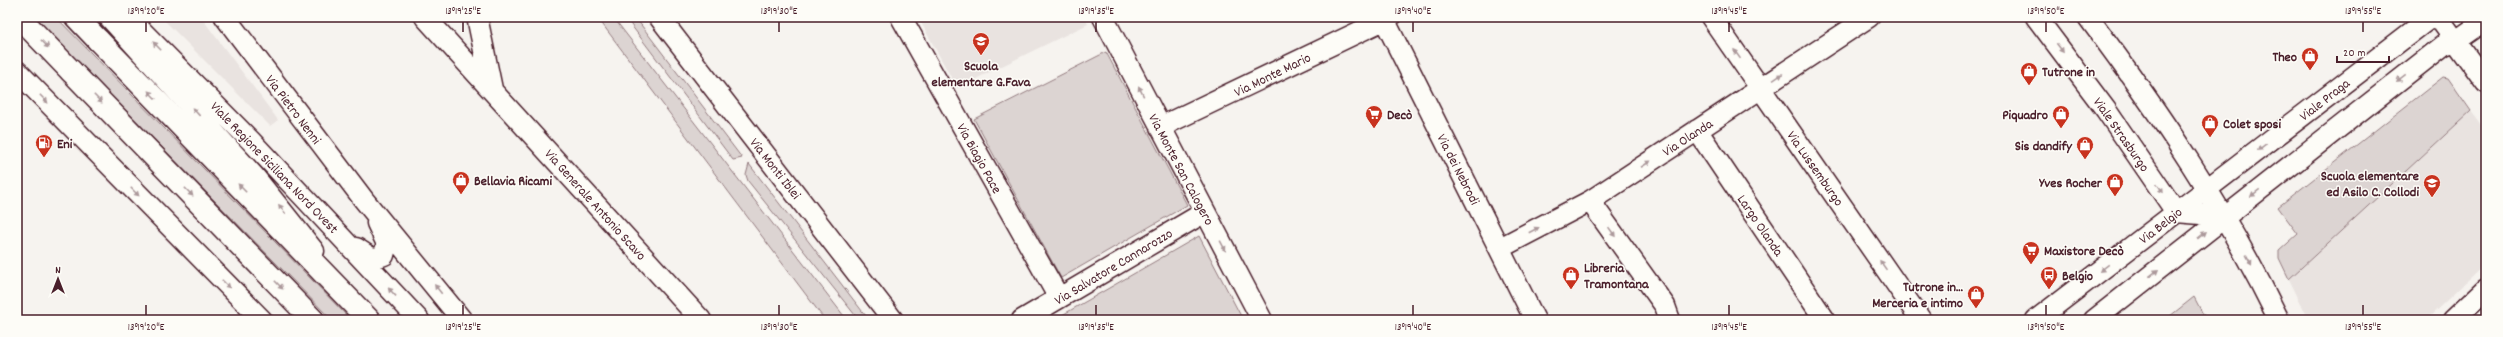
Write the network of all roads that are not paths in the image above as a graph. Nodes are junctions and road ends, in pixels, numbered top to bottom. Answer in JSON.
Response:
{"nodes":[{"id":1,"x":19,"y":17,"type":"edge"},
{"id":2,"x":76,"y":17,"type":"edge"},
{"id":3,"x":109,"y":17,"type":"edge"},
{"id":4,"x":128,"y":17,"type":"edge"},
{"id":5,"x":224,"y":17,"type":"edge"},
{"id":6,"x":425,"y":17,"type":"edge"},
{"id":7,"x":478,"y":17,"type":"edge"},
{"id":8,"x":659,"y":17,"type":"edge"},
{"id":9,"x":901,"y":17,"type":"edge"},
{"id":10,"x":1103,"y":17,"type":"edge"},
{"id":11,"x":1711,"y":17,"type":"edge"},
{"id":12,"x":1869,"y":17,"type":"edge"},
{"id":13,"x":2036,"y":17,"type":"edge"},
{"id":14,"x":2088,"y":17,"type":"edge"},
{"id":15,"x":1386,"y":18,"type":"edge"},
{"id":16,"x":2486,"y":20,"type":"edge"},
{"id":17,"x":2456,"y":41,"type":"junction"},
{"id":18,"x":17,"y":71,"type":"edge"},
{"id":19,"x":2486,"y":83,"type":"edge"},
{"id":20,"x":1761,"y":88,"type":"junction"},
{"id":21,"x":492,"y":89,"type":"junction"},
{"id":22,"x":1160,"y":128,"type":"junction"},
{"id":23,"x":1698,"y":130,"type":"junction"},
{"id":24,"x":2208,"y":188,"type":"junction"},
{"id":25,"x":364,"y":200,"type":"junction"},
{"id":26,"x":1590,"y":200,"type":"junction"},
{"id":27,"x":1205,"y":212,"type":"junction"},
{"id":28,"x":2176,"y":212,"type":"junction"},
{"id":29,"x":2225,"y":216,"type":"junction"},
{"id":30,"x":340,"y":235,"type":"junction"},
{"id":31,"x":1500,"y":248,"type":"junction"},
{"id":32,"x":2486,"y":289,"type":"edge"},
{"id":33,"x":1059,"y":298,"type":"junction"},
{"id":34,"x":368,"y":319,"type":"edge"},
{"id":35,"x":262,"y":320,"type":"edge"},
{"id":36,"x":314,"y":320,"type":"edge"},
{"id":37,"x":419,"y":320,"type":"edge"},
{"id":38,"x":462,"y":320,"type":"edge"},
{"id":39,"x":701,"y":320,"type":"edge"},
{"id":40,"x":893,"y":320,"type":"edge"},
{"id":41,"x":1022,"y":320,"type":"edge"},
{"id":42,"x":1262,"y":320,"type":"edge"},
{"id":43,"x":1535,"y":320,"type":"edge"},
{"id":44,"x":1670,"y":320,"type":"edge"},
{"id":45,"x":1825,"y":320,"type":"edge"},
{"id":46,"x":1920,"y":320,"type":"edge"},
{"id":47,"x":2036,"y":320,"type":"edge"},
{"id":48,"x":2094,"y":320,"type":"edge"},
{"id":49,"x":2279,"y":320,"type":"edge"},
{"id":50,"x":2453,"y":320,"type":"edge"}],
"edges":[{"from":1,"to":36,"type":"main road","one_way":true},
{"from":34,"to":2,"type":"main road","one_way":true},
{"from":34,"to":3,"type":"street","one_way":true},
{"from":30,"to":4,"type":"street","name":"Viale Regione Siciliana Nord Ovest","one_way":true},
{"from":5,"to":25,"type":"street","name":"Via Pietro Nenni"},
{"from":6,"to":21,"type":"street","name":"Via Generale Antonio Scavo"},
{"from":7,"to":21,"type":"street"},
{"from":8,"to":40,"type":"street","name":"Via Monti Iblei"},
{"from":9,"to":33,"type":"street","name":"Via Biagio Pace"},
{"from":22,"to":10,"type":"street","name":"Via Monte San Calogero","one_way":true},
{"from":20,"to":11,"type":"street","name":"Via Lussemburgo","one_way":true},
{"from":20,"to":12,"type":"street","name":"Via Olanda","one_way":true},
{"from":13,"to":28,"type":"street","name":"Viale Strasburgo","one_way":true},
{"from":14,"to":24,"type":"street"},
{"from":15,"to":22,"type":"street","name":"Via Monte Mario"},
{"from":15,"to":31,"type":"street","name":"Via dei Nebrodi"},
{"from":16,"to":17,"type":"street"},
{"from":17,"to":19,"type":"street"},
{"from":17,"to":24,"type":"street","name":"Viale Praga","one_way":true},
{"from":17,"to":29,"type":"street","one_way":true},
{"from":18,"to":35,"type":"street","one_way":true},
{"from":20,"to":23,"type":"street","name":"Via Olanda"},
{"from":46,"to":20,"type":"street","name":"Via Lussemburgo","one_way":true},
{"from":21,"to":39,"type":"street","name":"Via Generale Antonio Scavo"},
{"from":22,"to":27,"type":"street","name":"Via Monte San Calogero"},
{"from":26,"to":23,"type":"street","name":"Via Olanda","one_way":true},
{"from":23,"to":45,"type":"street","name":"Largo Olanda"},
{"from":24,"to":28,"type":"street","name":"Via Belgio"},
{"from":24,"to":29,"type":"street"},
{"from":25,"to":30,"type":"street","name":"Via Pietro Nenni"},
{"from":38,"to":25,"type":"street","name":"Via Pietro Nenni","one_way":true},
{"from":31,"to":26,"type":"street","name":"Via Olanda","one_way":true},
{"from":26,"to":44,"type":"street","one_way":true},
{"from":27,"to":33,"type":"street","name":"Via Salvatore Cannarozzo"},
{"from":27,"to":42,"type":"street","name":"Via Monte San Calogero","one_way":true},
{"from":28,"to":29,"type":"street"},
{"from":28,"to":47,"type":"street","name":"Via Belgio","one_way":true},
{"from":48,"to":29,"type":"street","one_way":true},
{"from":29,"to":49,"type":"street","one_way":true},
{"from":37,"to":30,"type":"street","name":"Viale Regione Siciliana Nord Ovest","one_way":true},
{"from":31,"to":43,"type":"street","name":"Via dei Nebrodi"},
{"from":32,"to":50,"type":"street"},
{"from":33,"to":41,"type":"street","name":"Via Salvatore Cannarozzo"}]}
